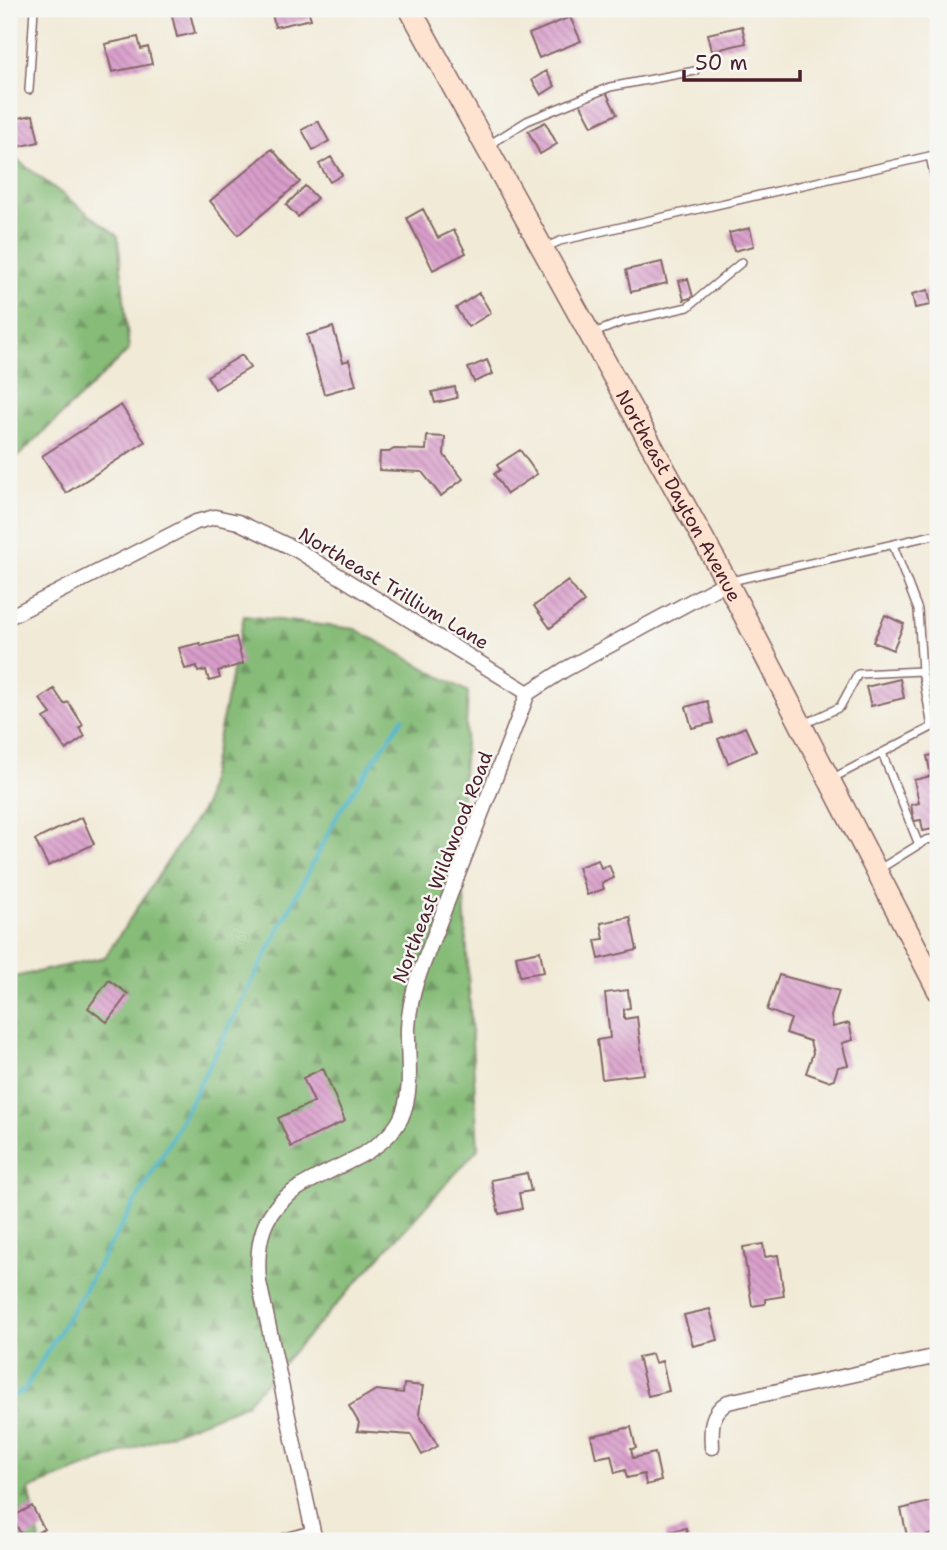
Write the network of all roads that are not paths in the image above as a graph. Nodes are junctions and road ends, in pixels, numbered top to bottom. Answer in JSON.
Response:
{"nodes":[{"id":1,"x":34,"y":9,"type":"edge"},
{"id":2,"x":410,"y":9,"type":"edge"},
{"id":3,"x":695,"y":71,"type":"dead end"},
{"id":4,"x":29,"y":90,"type":"dead end"},
{"id":5,"x":486,"y":146,"type":"junction"},
{"id":6,"x":934,"y":155,"type":"edge"},
{"id":7,"x":938,"y":194,"type":"edge"},
{"id":8,"x":542,"y":249,"type":"junction"},
{"id":9,"x":742,"y":262,"type":"dead end"},
{"id":10,"x":590,"y":335,"type":"junction"},
{"id":11,"x":938,"y":534,"type":"edge"},
{"id":12,"x":893,"y":545,"type":"junction"},
{"id":13,"x":727,"y":582,"type":"junction"},
{"id":14,"x":9,"y":617,"type":"edge"},
{"id":15,"x":922,"y":671,"type":"junction"},
{"id":16,"x":528,"y":693,"type":"junction"},
{"id":17,"x":802,"y":726,"type":"junction"},
{"id":18,"x":935,"y":727,"type":"edge"},
{"id":19,"x":882,"y":753,"type":"junction"},
{"id":20,"x":830,"y":780,"type":"junction"},
{"id":21,"x":938,"y":838,"type":"edge"},
{"id":22,"x":919,"y":845,"type":"junction"},
{"id":23,"x":877,"y":870,"type":"junction"},
{"id":24,"x":938,"y":990,"type":"edge"},
{"id":25,"x":938,"y":1356,"type":"edge"},
{"id":26,"x":712,"y":1447,"type":"dead end"},
{"id":27,"x":314,"y":1537,"type":"edge"},
{"id":28,"x":285,"y":1541,"type":"edge"}],
"edges":[{"from":1,"to":4,"type":"lane"},
{"from":2,"to":5,"type":"street","name":"Northeast Dayton Avenue"},
{"from":3,"to":5,"type":"lane"},
{"from":5,"to":8,"type":"street","name":"Northeast Dayton Avenue"},
{"from":6,"to":7,"type":"lane"},
{"from":6,"to":8,"type":"lane"},
{"from":8,"to":10,"type":"street","name":"Northeast Dayton Avenue"},
{"from":9,"to":10,"type":"lane"},
{"from":10,"to":13,"type":"street","name":"Northeast Dayton Avenue"},
{"from":11,"to":12,"type":"lane"},
{"from":12,"to":13,"type":"lane"},
{"from":12,"to":15,"type":"lane"},
{"from":13,"to":16,"type":"street"},
{"from":13,"to":17,"type":"street","name":"Northeast Dayton Avenue"},
{"from":14,"to":16,"type":"street","name":"Northeast Trillium Lane"},
{"from":15,"to":17,"type":"lane"},
{"from":15,"to":18,"type":"lane"},
{"from":16,"to":27,"type":"street","name":"Northeast Wildwood Road"},
{"from":17,"to":20,"type":"street","name":"Northeast Dayton Avenue"},
{"from":18,"to":19,"type":"lane"},
{"from":19,"to":20,"type":"lane"},
{"from":19,"to":22,"type":"lane"},
{"from":20,"to":23,"type":"street","name":"Northeast Dayton Avenue"},
{"from":21,"to":22,"type":"lane"},
{"from":22,"to":23,"type":"lane"},
{"from":23,"to":24,"type":"street","name":"Northeast Dayton Avenue"},
{"from":25,"to":26,"type":"street"},
{"from":27,"to":28,"type":"street"}]}
